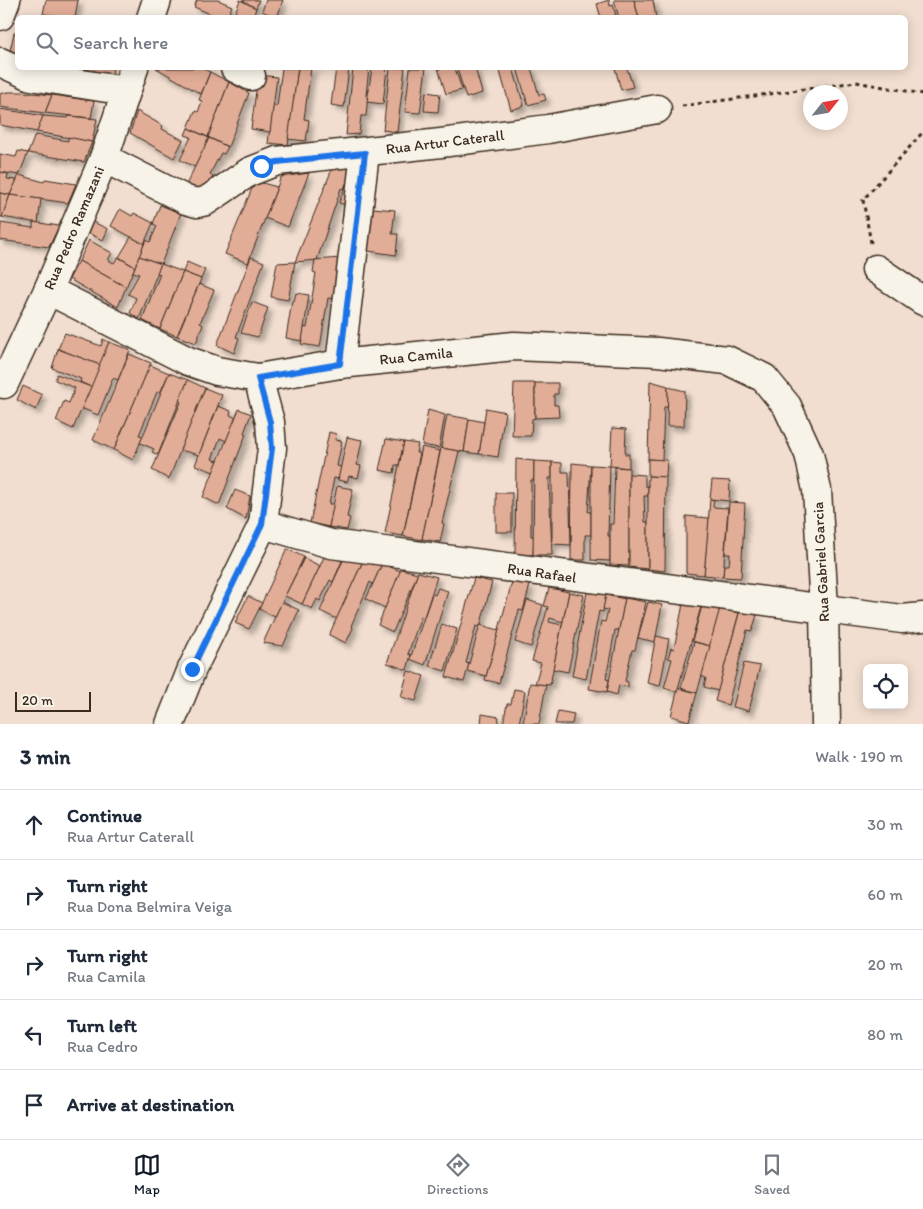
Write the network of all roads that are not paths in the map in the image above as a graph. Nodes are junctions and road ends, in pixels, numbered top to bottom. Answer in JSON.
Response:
{"nodes":[{"id":1,"x":6,"y":0,"type":"edge"},
{"id":2,"x":157,"y":0,"type":"edge"},
{"id":3,"x":152,"y":15,"type":"edge"},
{"id":4,"x":0,"y":16,"type":"edge"},
{"id":5,"x":0,"y":62,"type":"edge"},
{"id":6,"x":15,"y":69,"type":"edge"},
{"id":7,"x":18,"y":70,"type":"edge"},
{"id":8,"x":130,"y":79,"type":"edge"},
{"id":9,"x":657,"y":110,"type":"road end"},
{"id":10,"x":365,"y":153,"type":"junction"},
{"id":11,"x":104,"y":158,"type":"junction"},
{"id":12,"x":876,"y":269,"type":"road end"},
{"id":13,"x":48,"y":290,"type":"junction"},
{"id":14,"x":923,"y":301,"type":"edge"},
{"id":15,"x":340,"y":364,"type":"junction"},
{"id":16,"x":258,"y":378,"type":"junction"},
{"id":17,"x":4,"y":384,"type":"dead end"},
{"id":18,"x":786,"y":406,"type":"joint"},
{"id":19,"x":262,"y":524,"type":"junction"},
{"id":20,"x":824,"y":608,"type":"junction"},
{"id":21,"x":923,"y":617,"type":"edge"},
{"id":22,"x":170,"y":724,"type":"edge"},
{"id":23,"x":826,"y":724,"type":"edge"}],
"edges":[{"from":1,"to":4,"type":"street"},
{"from":2,"to":3,"type":"street"},
{"from":5,"to":6,"type":"street"},
{"from":7,"to":8,"type":"street"},
{"from":8,"to":11,"type":"street","name":"Rua Pedro Ramazani"},
{"from":9,"to":10,"type":"street","name":"Rua Artur Caterall"},
{"from":10,"to":11,"type":"street","name":"Rua Artur Caterall"},
{"from":10,"to":15,"type":"street"},
{"from":11,"to":13,"type":"street","name":"Rua Pedro Ramazani"},
{"from":12,"to":14,"type":"street"},
{"from":13,"to":16,"type":"street","name":"Rua Camila"},
{"from":13,"to":17,"type":"street","name":"Rua Pedro Ramazani"},
{"from":15,"to":16,"type":"street","name":"Rua Camila"},
{"from":15,"to":18,"type":"street","name":"Rua Camila"},
{"from":16,"to":19,"type":"street"},
{"from":18,"to":20,"type":"street","name":"Rua Gabriel Garcia"},
{"from":19,"to":20,"type":"street","name":"Rua Rafael"},
{"from":19,"to":22,"type":"street"},
{"from":20,"to":21,"type":"street","name":"Rua Rafael"},
{"from":20,"to":23,"type":"street","name":"Rua Gabriel Garcia"}]}
